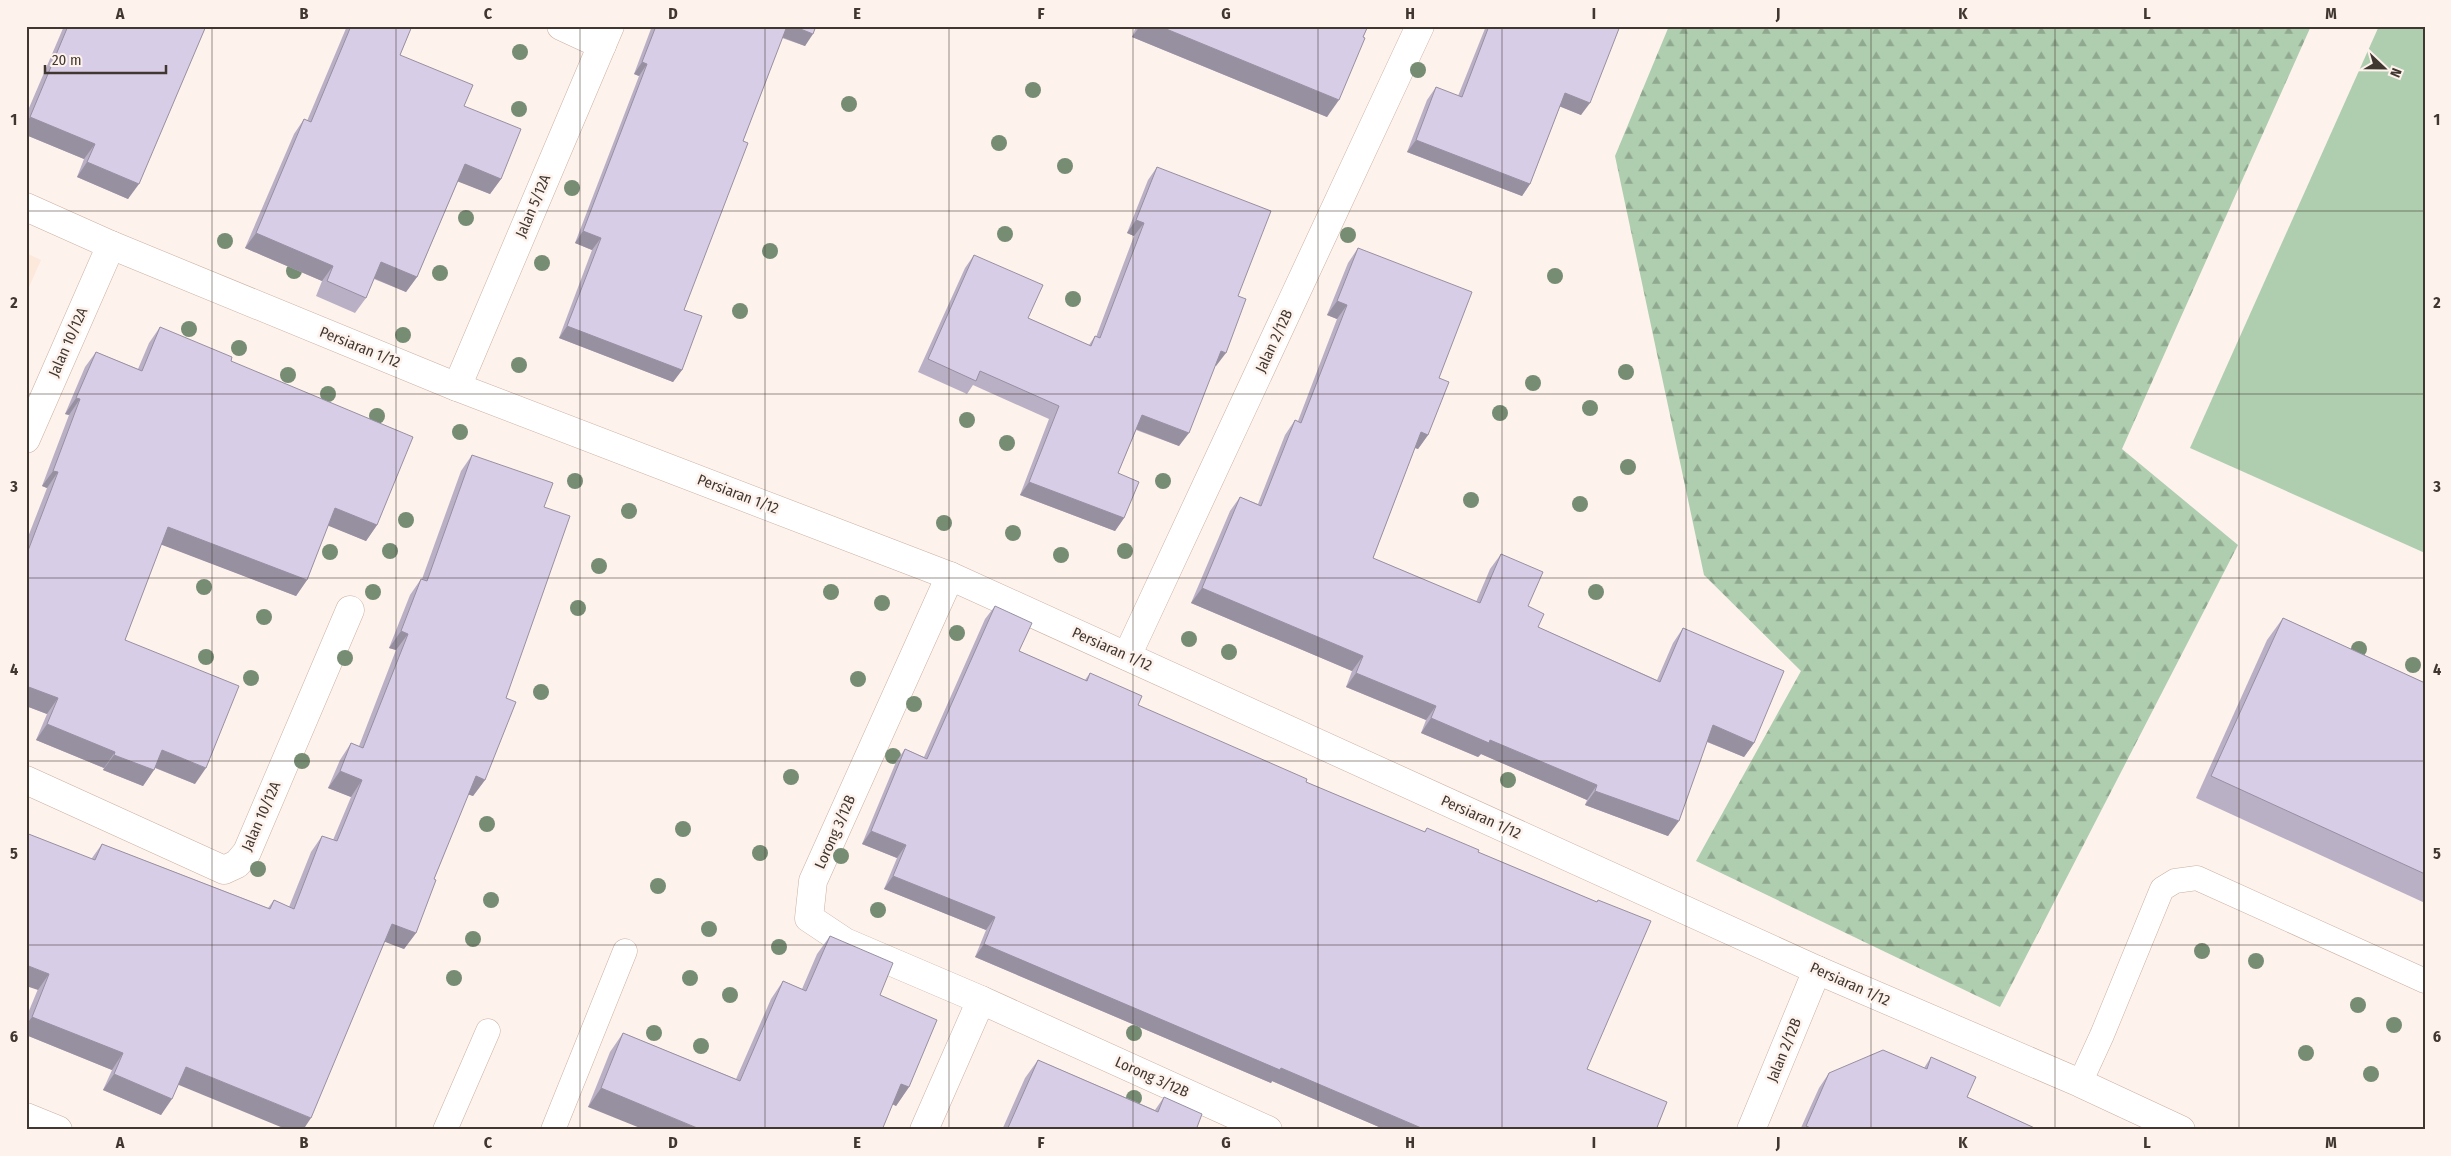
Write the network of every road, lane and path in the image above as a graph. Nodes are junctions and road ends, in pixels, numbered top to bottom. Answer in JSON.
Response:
{"nodes":[{"id":1,"x":560,"y":26,"type":"edge"},
{"id":2,"x":1420,"y":26,"type":"edge"},
{"id":3,"x":606,"y":35,"type":"edge"},
{"id":4,"x":26,"y":207,"type":"edge"},
{"id":5,"x":111,"y":245,"type":"junction"},
{"id":6,"x":457,"y":387,"type":"junction"},
{"id":7,"x":26,"y":439,"type":"edge"},
{"id":8,"x":950,"y":576,"type":"junction"},
{"id":9,"x":350,"y":610,"type":"dead end"},
{"id":10,"x":1127,"y":656,"type":"junction"},
{"id":11,"x":26,"y":780,"type":"edge"},
{"id":12,"x":625,"y":951,"type":"dead end"},
{"id":13,"x":1817,"y":970,"type":"junction"},
{"id":14,"x":2425,"y":981,"type":"edge"},
{"id":15,"x":981,"y":1000,"type":"junction"},
{"id":16,"x":488,"y":1031,"type":"dead end"},
{"id":17,"x":2080,"y":1083,"type":"junction"},
{"id":18,"x":26,"y":1117,"type":"edge"},
{"id":19,"x":2168,"y":1127,"type":"edge"},
{"id":20,"x":58,"y":1130,"type":"edge"},
{"id":21,"x":445,"y":1130,"type":"edge"},
{"id":22,"x":553,"y":1130,"type":"edge"},
{"id":23,"x":924,"y":1130,"type":"edge"},
{"id":24,"x":1268,"y":1130,"type":"edge"},
{"id":25,"x":1751,"y":1130,"type":"edge"}],
"edges":[{"from":1,"to":3,"type":"street"},
{"from":2,"to":10,"type":"street","name":"Jalan 2/12B"},
{"from":3,"to":6,"type":"street","name":"Jalan 5/12A"},
{"from":4,"to":5,"type":"street","name":"Persiaran 1/12"},
{"from":5,"to":6,"type":"street","name":"Persiaran 1/12"},
{"from":5,"to":7,"type":"street","name":"Jalan 10/12A"},
{"from":6,"to":8,"type":"street","name":"Persiaran 1/12"},
{"from":8,"to":10,"type":"street","name":"Persiaran 1/12"},
{"from":8,"to":15,"type":"street","name":"Lorong 3/12B"},
{"from":9,"to":11,"type":"street","name":"Jalan 10/12A"},
{"from":10,"to":13,"type":"street","name":"Persiaran 1/12"},
{"from":12,"to":22,"type":"lane"},
{"from":13,"to":17,"type":"street","name":"Persiaran 1/12"},
{"from":13,"to":25,"type":"street","name":"Jalan 2/12B"},
{"from":14,"to":17,"type":"lane"},
{"from":15,"to":23,"type":"street"},
{"from":15,"to":24,"type":"street","name":"Lorong 3/12B"},
{"from":16,"to":21,"type":"lane"},
{"from":17,"to":19,"type":"street","name":"Persiaran 1/12"},
{"from":18,"to":20,"type":"street"}]}
